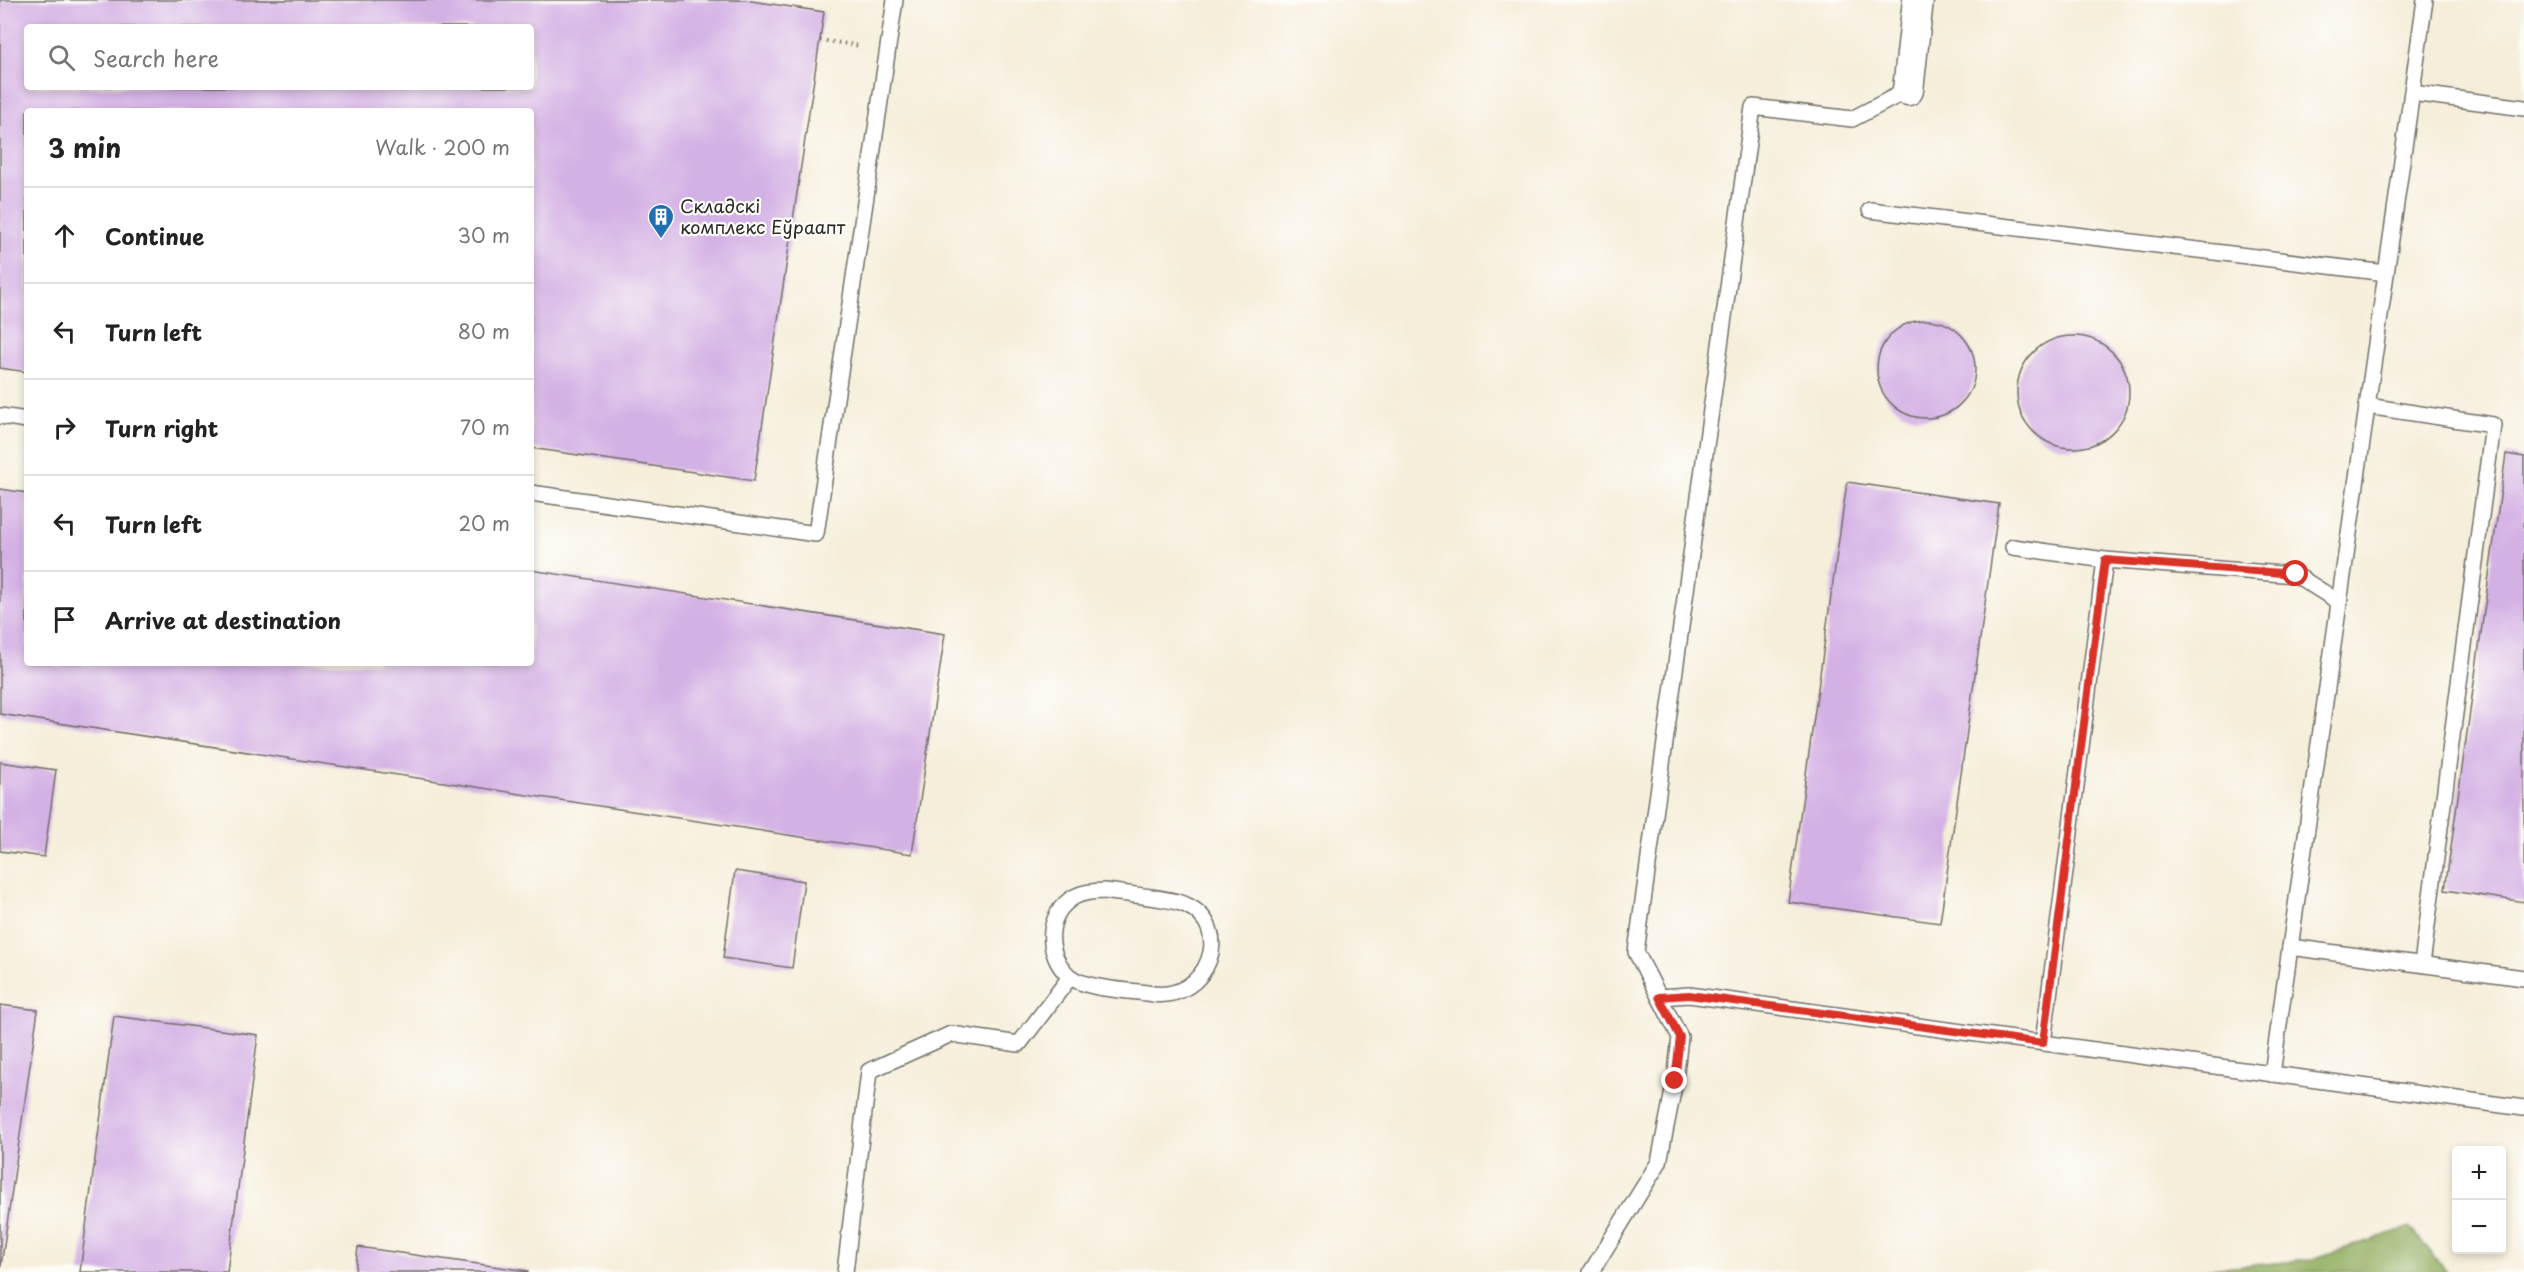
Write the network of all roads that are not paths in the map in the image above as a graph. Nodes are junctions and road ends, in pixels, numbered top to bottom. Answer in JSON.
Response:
{"nodes":[{"id":1,"x":895,"y":0,"type":"edge"},
{"id":2,"x":1918,"y":0,"type":"edge"},
{"id":3,"x":2425,"y":0,"type":"edge"},
{"id":4,"x":1908,"y":90,"type":"joint"},
{"id":5,"x":2412,"y":93,"type":"junction"},
{"id":6,"x":2524,"y":108,"type":"edge"},
{"id":7,"x":1870,"y":210,"type":"dead end"},
{"id":8,"x":2386,"y":273,"type":"junction"},
{"id":9,"x":2367,"y":406,"type":"junction"},
{"id":10,"x":0,"y":416,"type":"edge"},
{"id":11,"x":24,"y":420,"type":"edge"},
{"id":12,"x":534,"y":493,"type":"edge"},
{"id":13,"x":2013,"y":547,"type":"dead end"},
{"id":14,"x":2105,"y":560,"type":"junction"},
{"id":15,"x":2339,"y":602,"type":"junction"},
{"id":16,"x":2290,"y":946,"type":"junction"},
{"id":17,"x":2422,"y":964,"type":"junction"},
{"id":18,"x":1070,"y":977,"type":"junction"},
{"id":19,"x":2524,"y":978,"type":"edge"},
{"id":20,"x":1659,"y":997,"type":"junction"},
{"id":21,"x":2043,"y":1043,"type":"junction"},
{"id":22,"x":2272,"y":1074,"type":"junction"},
{"id":23,"x":2524,"y":1108,"type":"edge"},
{"id":24,"x":844,"y":1272,"type":"edge"},
{"id":25,"x":1591,"y":1272,"type":"edge"}],
"edges":[{"from":1,"to":12,"type":"lane"},
{"from":2,"to":4,"type":"street"},
{"from":3,"to":5,"type":"lane"},
{"from":4,"to":20,"type":"lane"},
{"from":5,"to":6,"type":"lane"},
{"from":5,"to":8,"type":"lane"},
{"from":7,"to":8,"type":"lane"},
{"from":8,"to":9,"type":"lane"},
{"from":9,"to":15,"type":"lane"},
{"from":9,"to":17,"type":"lane"},
{"from":10,"to":11,"type":"lane"},
{"from":13,"to":14,"type":"lane"},
{"from":14,"to":15,"type":"lane"},
{"from":14,"to":21,"type":"lane"},
{"from":15,"to":16,"type":"lane"},
{"from":16,"to":17,"type":"lane"},
{"from":16,"to":22,"type":"lane"},
{"from":17,"to":19,"type":"lane"},
{"from":18,"to":18,"type":"lane"},
{"from":18,"to":24,"type":"lane"},
{"from":20,"to":21,"type":"lane"},
{"from":20,"to":25,"type":"lane"},
{"from":21,"to":22,"type":"lane"},
{"from":22,"to":23,"type":"lane"}]}
